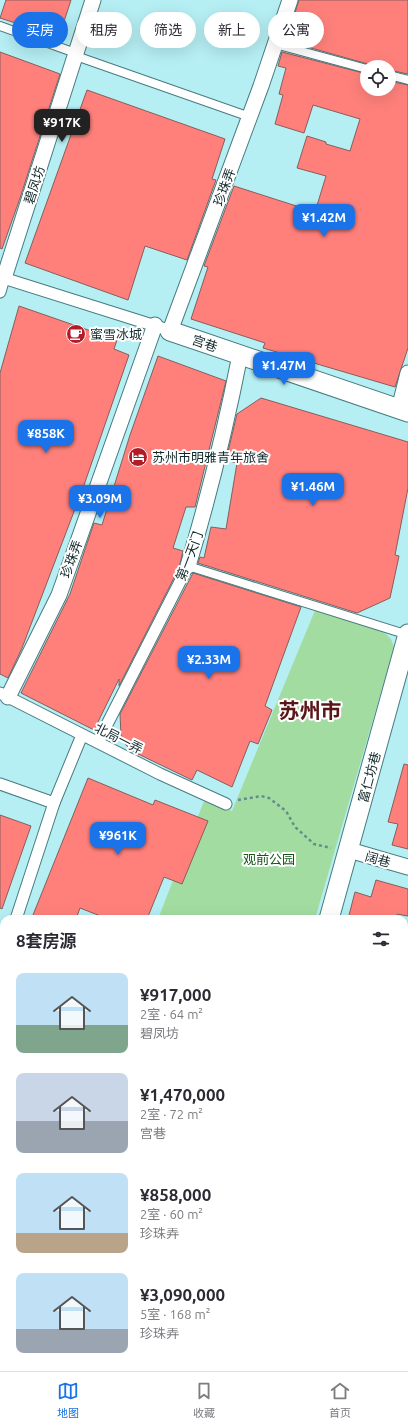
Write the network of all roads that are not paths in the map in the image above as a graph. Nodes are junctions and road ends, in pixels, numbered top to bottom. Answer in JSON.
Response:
{"nodes":[{"id":1,"x":93,"y":0,"type":"edge"},
{"id":2,"x":290,"y":0,"type":"edge"},
{"id":3,"x":286,"y":12,"type":"edge"},
{"id":4,"x":0,"y":26,"type":"edge"},
{"id":5,"x":275,"y":48,"type":"edge"},
{"id":6,"x":291,"y":48,"type":"edge"},
{"id":7,"x":76,"y":56,"type":"junction"},
{"id":8,"x":360,"y":67,"type":"edge"},
{"id":9,"x":396,"y":77,"type":"edge"},
{"id":10,"x":408,"y":80,"type":"edge"},
{"id":11,"x":250,"y":117,"type":"junction"},
{"id":12,"x":1,"y":282,"type":"edge"},
{"id":13,"x":162,"y":328,"type":"junction"},
{"id":14,"x":240,"y":355,"type":"junction"},
{"id":15,"x":408,"y":373,"type":"edge"},
{"id":16,"x":403,"y":410,"type":"edge"},
{"id":17,"x":188,"y":566,"type":"junction"},
{"id":18,"x":407,"y":644,"type":"edge"},
{"id":19,"x":4,"y":695,"type":"edge"},
{"id":20,"x":82,"y":735,"type":"junction"},
{"id":21,"x":98,"y":742,"type":"junction"},
{"id":22,"x":0,"y":784,"type":"edge"},
{"id":23,"x":54,"y":803,"type":"junction"},
{"id":24,"x":226,"y":804,"type":"road end"},
{"id":25,"x":349,"y":850,"type":"junction"},
{"id":26,"x":408,"y":867,"type":"edge"},
{"id":27,"x":17,"y":915,"type":"edge"},
{"id":28,"x":331,"y":915,"type":"edge"}],
"edges":[{"from":1,"to":7,"type":"street","name":"碧凤坊"},
{"from":2,"to":3,"type":"street","name":"珍珠弄"},
{"from":4,"to":7,"type":"lane"},
{"from":5,"to":11,"type":"street","name":"珍珠弄"},
{"from":6,"to":8,"type":"lane"},
{"from":7,"to":11,"type":"lane"},
{"from":7,"to":12,"type":"street","name":"碧凤坊"},
{"from":9,"to":10,"type":"lane"},
{"from":11,"to":13,"type":"street","name":"珍珠弄"},
{"from":12,"to":13,"type":"street","name":"宫巷"},
{"from":13,"to":14,"type":"street","name":"宫巷"},
{"from":13,"to":19,"type":"street","name":"珍珠弄"},
{"from":14,"to":16,"type":"street","name":"宫巷"},
{"from":14,"to":17,"type":"street","name":"第一天门"},
{"from":15,"to":16,"type":"street"},
{"from":17,"to":18,"type":"lane"},
{"from":17,"to":21,"type":"street","name":"第一天门"},
{"from":18,"to":25,"type":"street","name":"富仁坊巷"},
{"from":19,"to":20,"type":"street","name":"北局一弄"},
{"from":20,"to":21,"type":"street","name":"北局一弄"},
{"from":20,"to":23,"type":"street"},
{"from":21,"to":24,"type":"street","name":"北局一弄"},
{"from":22,"to":23,"type":"street"},
{"from":23,"to":27,"type":"street"},
{"from":25,"to":26,"type":"street","name":"阔巷"},
{"from":25,"to":28,"type":"street","name":"富仁坊巷"}]}
